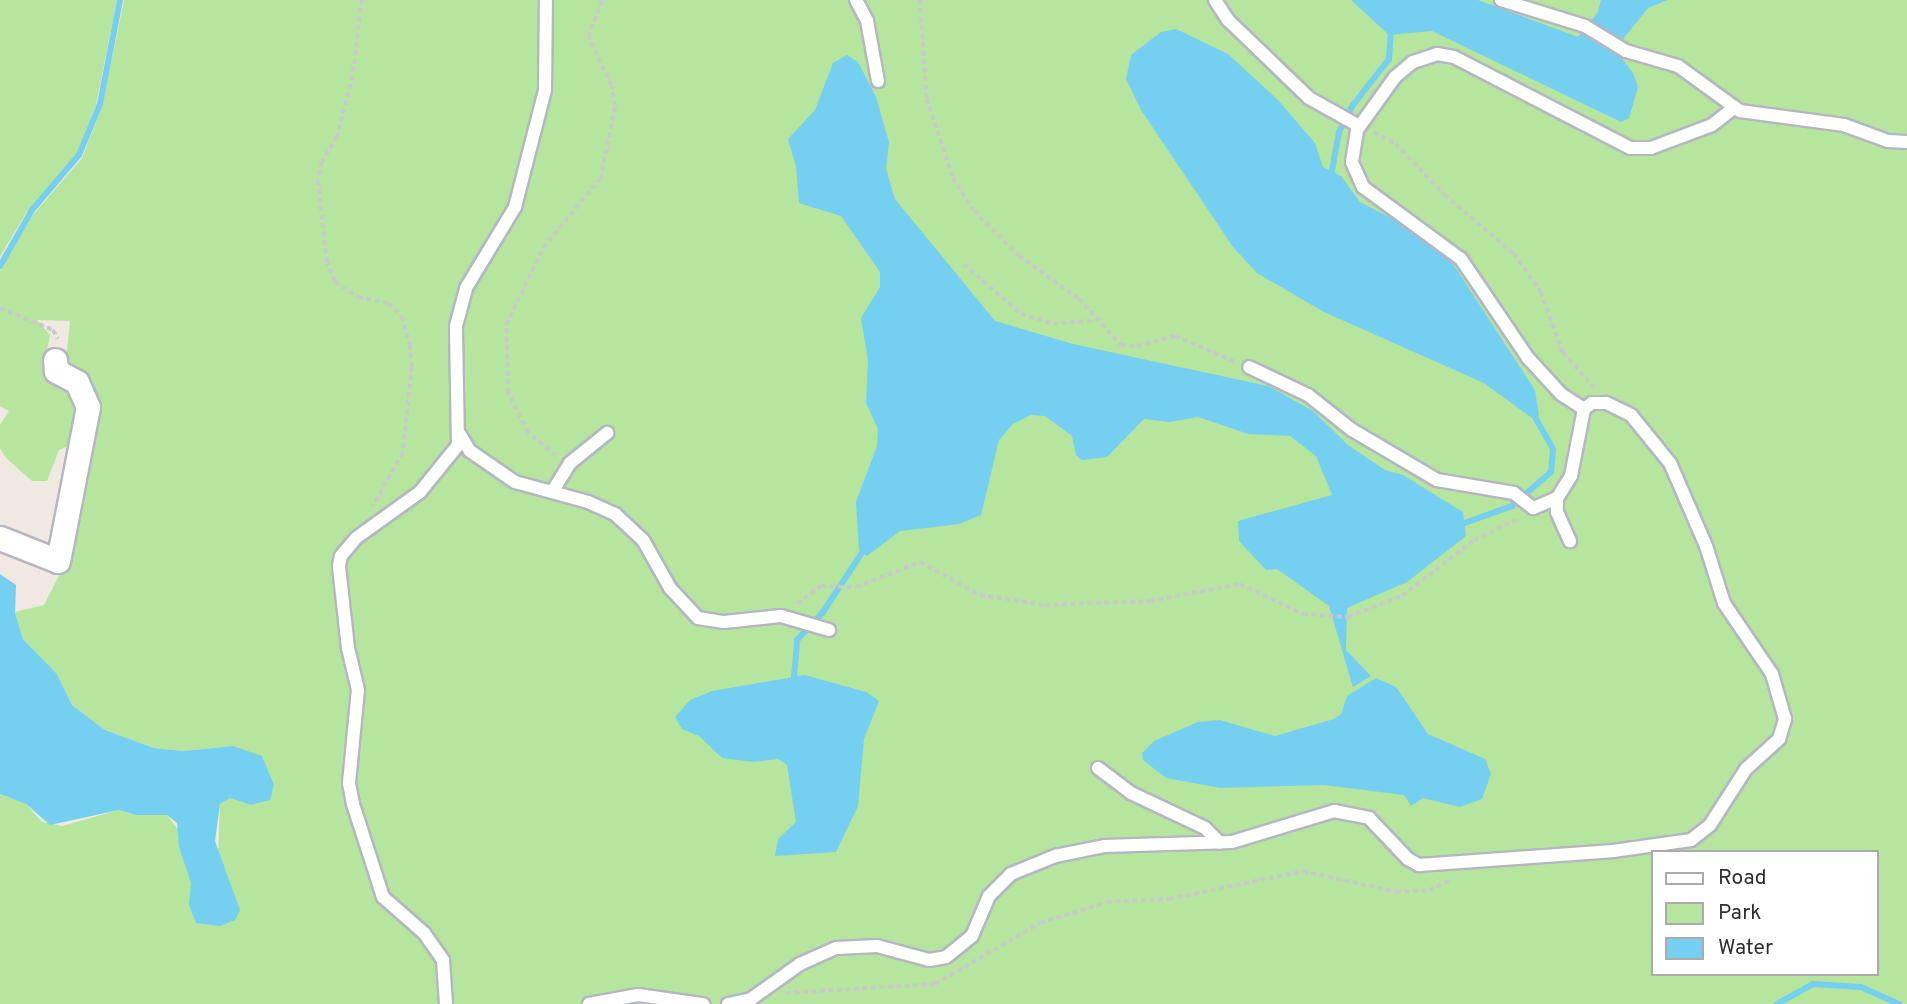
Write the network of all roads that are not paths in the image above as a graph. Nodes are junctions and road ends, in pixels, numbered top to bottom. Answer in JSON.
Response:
{"nodes":[{"id":1,"x":546,"y":0,"type":"edge"},
{"id":2,"x":856,"y":0,"type":"edge"},
{"id":3,"x":1215,"y":0,"type":"edge"},
{"id":4,"x":1501,"y":0,"type":"edge"},
{"id":5,"x":878,"y":81,"type":"dead end"},
{"id":6,"x":1734,"y":108,"type":"junction"},
{"id":7,"x":1356,"y":125,"type":"junction"},
{"id":8,"x":1907,"y":142,"type":"edge"},
{"id":9,"x":55,"y":359,"type":"road end"},
{"id":10,"x":1249,"y":367,"type":"road end"},
{"id":11,"x":1588,"y":406,"type":"junction"},
{"id":12,"x":460,"y":433,"type":"junction"},
{"id":13,"x":607,"y":433,"type":"dead end"},
{"id":14,"x":551,"y":492,"type":"junction"},
{"id":15,"x":1557,"y":498,"type":"junction"},
{"id":16,"x":0,"y":538,"type":"edge"},
{"id":17,"x":1570,"y":541,"type":"dead end"},
{"id":18,"x":828,"y":630,"type":"dead end"},
{"id":19,"x":1098,"y":768,"type":"dead end"},
{"id":20,"x":1220,"y":843,"type":"junction"},
{"id":21,"x":446,"y":1004,"type":"edge"},
{"id":22,"x":589,"y":1004,"type":"edge"},
{"id":23,"x":703,"y":1004,"type":"edge"},
{"id":24,"x":728,"y":1004,"type":"edge"}],
"edges":[{"from":1,"to":12,"type":"lane"},
{"from":2,"to":5,"type":"lane"},
{"from":3,"to":7,"type":"lane"},
{"from":4,"to":6,"type":"lane"},
{"from":6,"to":7,"type":"lane"},
{"from":6,"to":8,"type":"lane"},
{"from":7,"to":11,"type":"lane"},
{"from":9,"to":16,"type":"street"},
{"from":10,"to":15,"type":"lane"},
{"from":11,"to":15,"type":"lane"},
{"from":11,"to":20,"type":"lane"},
{"from":12,"to":14,"type":"lane"},
{"from":12,"to":21,"type":"lane"},
{"from":13,"to":14,"type":"lane"},
{"from":14,"to":18,"type":"lane"},
{"from":15,"to":17,"type":"lane"},
{"from":19,"to":20,"type":"lane"},
{"from":20,"to":24,"type":"lane"},
{"from":22,"to":23,"type":"lane"}]}
